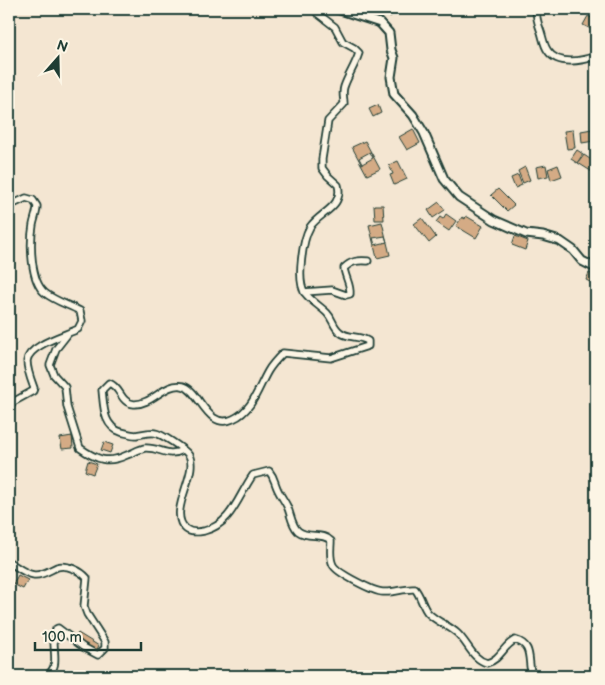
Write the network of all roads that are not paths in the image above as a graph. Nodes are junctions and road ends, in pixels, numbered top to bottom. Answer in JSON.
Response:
{"nodes":[{"id":1,"x":316,"y":9,"type":"edge"},
{"id":2,"x":337,"y":9,"type":"edge"},
{"id":3,"x":536,"y":9,"type":"edge"},
{"id":4,"x":596,"y":56,"type":"edge"},
{"id":5,"x":9,"y":206,"type":"edge"},
{"id":6,"x":368,"y":261,"type":"dead end"},
{"id":7,"x":596,"y":268,"type":"edge"},
{"id":8,"x":304,"y":292,"type":"junction"},
{"id":9,"x":67,"y":335,"type":"junction"},
{"id":10,"x":9,"y":408,"type":"edge"},
{"id":11,"x":183,"y":450,"type":"junction"},
{"id":12,"x":9,"y":562,"type":"edge"},
{"id":13,"x":46,"y":676,"type":"edge"},
{"id":14,"x":532,"y":676,"type":"edge"}],
"edges":[{"from":1,"to":8,"type":"street"},
{"from":2,"to":7,"type":"street"},
{"from":3,"to":4,"type":"street"},
{"from":5,"to":9,"type":"street"},
{"from":6,"to":8,"type":"street"},
{"from":8,"to":11,"type":"street"},
{"from":9,"to":10,"type":"street"},
{"from":9,"to":11,"type":"street"},
{"from":11,"to":14,"type":"street"},
{"from":12,"to":13,"type":"street"}]}
